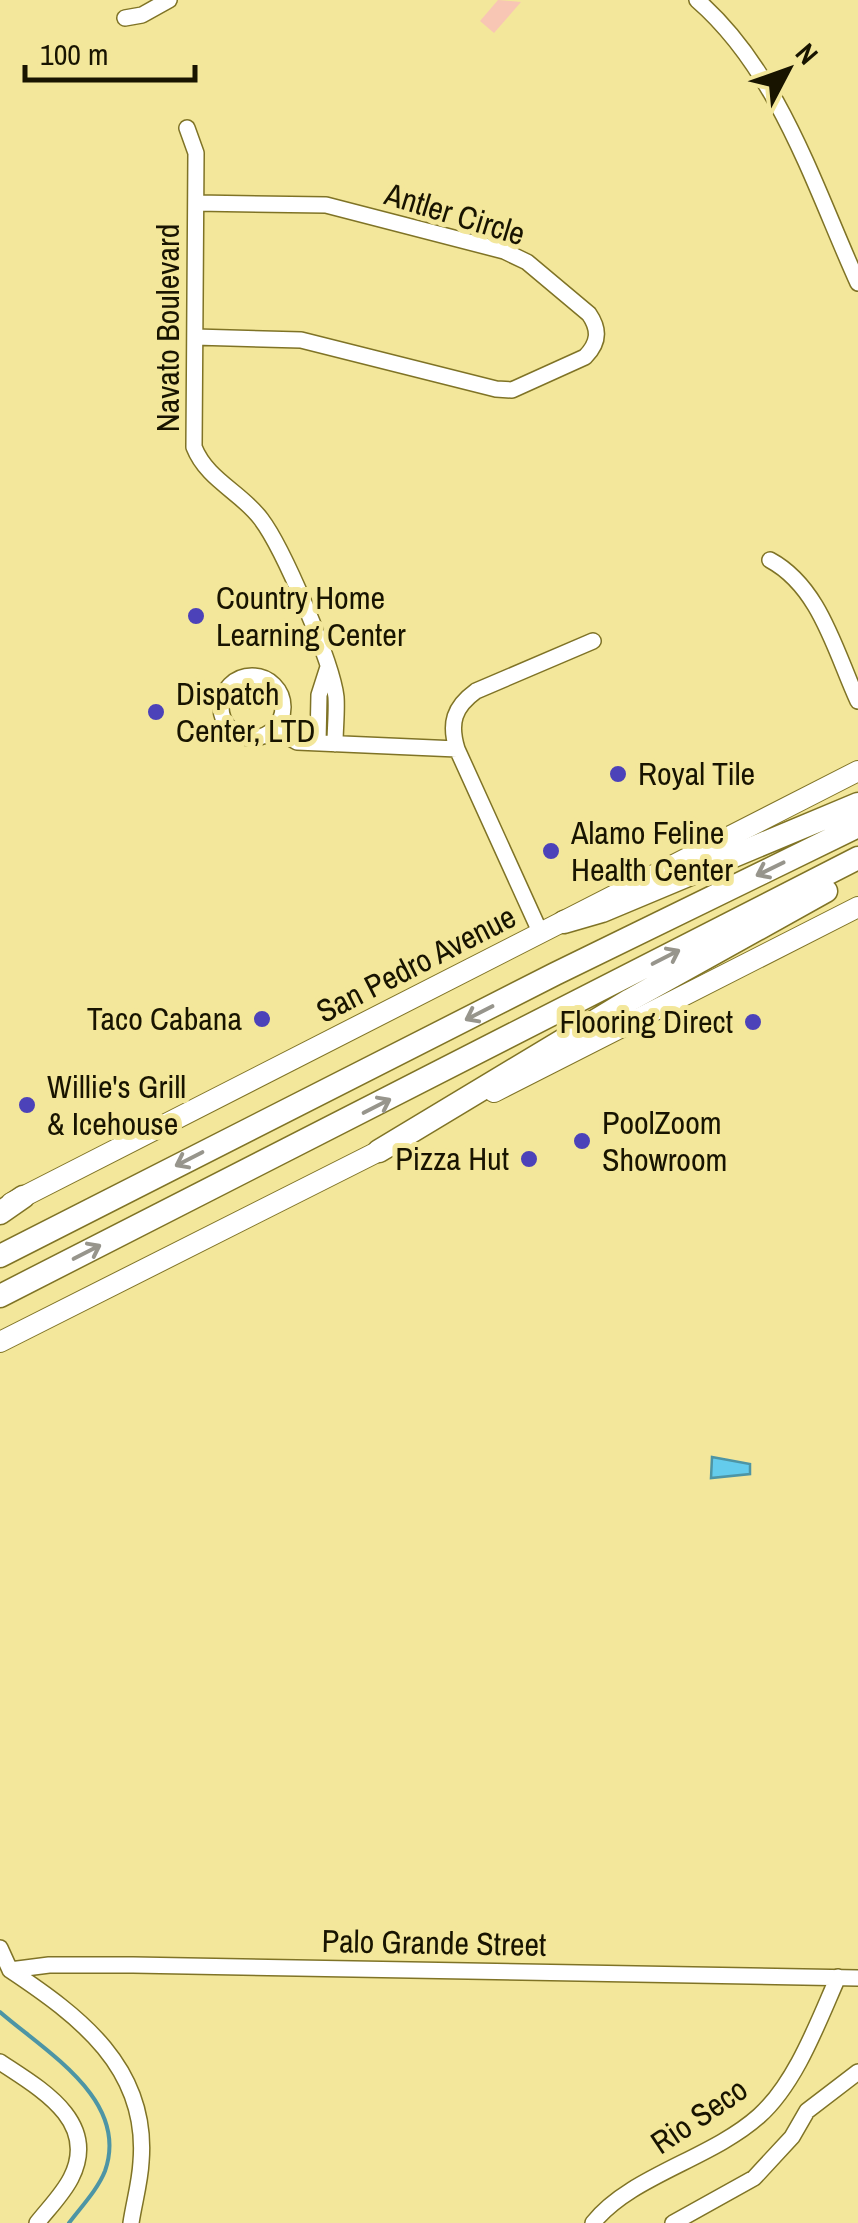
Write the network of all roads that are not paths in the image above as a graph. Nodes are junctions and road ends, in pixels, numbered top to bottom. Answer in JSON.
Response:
{"nodes":[{"id":1,"x":168,"y":0,"type":"edge"},
{"id":2,"x":697,"y":0,"type":"edge"},
{"id":3,"x":125,"y":18,"type":"dead end"},
{"id":4,"x":186,"y":128,"type":"dead end"},
{"id":5,"x":196,"y":203,"type":"junction"},
{"id":6,"x":858,"y":283,"type":"edge"},
{"id":7,"x":195,"y":337,"type":"junction"},
{"id":8,"x":770,"y":560,"type":"dead end"},
{"id":9,"x":593,"y":641,"type":"dead end"},
{"id":10,"x":328,"y":667,"type":"junction"},
{"id":11,"x":858,"y":701,"type":"edge"},
{"id":12,"x":274,"y":729,"type":"junction"},
{"id":13,"x":318,"y":743,"type":"junction"},
{"id":14,"x":335,"y":744,"type":"junction"},
{"id":15,"x":458,"y":749,"type":"junction"},
{"id":16,"x":858,"y":770,"type":"edge"},
{"id":17,"x":858,"y":804,"type":"edge"},
{"id":18,"x":858,"y":826,"type":"edge"},
{"id":19,"x":858,"y":858,"type":"edge"},
{"id":20,"x":858,"y":873,"type":"edge"},
{"id":21,"x":858,"y":907,"type":"edge"},
{"id":22,"x":564,"y":922,"type":"junction"},
{"id":23,"x":542,"y":934,"type":"junction"},
{"id":24,"x":379,"y":1151,"type":"junction"},
{"id":25,"x":23,"y":1197,"type":"joint"},
{"id":26,"x":0,"y":1210,"type":"edge"},
{"id":27,"x":0,"y":1256,"type":"edge"},
{"id":28,"x":0,"y":1296,"type":"edge"},
{"id":29,"x":0,"y":1342,"type":"edge"},
{"id":30,"x":0,"y":1948,"type":"edge"},
{"id":31,"x":10,"y":1970,"type":"junction"},
{"id":32,"x":838,"y":1977,"type":"junction"},
{"id":33,"x":858,"y":1978,"type":"edge"},
{"id":34,"x":0,"y":1984,"type":"edge"},
{"id":35,"x":0,"y":2062,"type":"edge"},
{"id":36,"x":858,"y":2072,"type":"edge"},
{"id":37,"x":37,"y":2223,"type":"edge"},
{"id":38,"x":130,"y":2223,"type":"edge"},
{"id":39,"x":592,"y":2223,"type":"edge"},
{"id":40,"x":673,"y":2223,"type":"edge"}],
"edges":[{"from":1,"to":3,"type":"street"},
{"from":2,"to":6,"type":"street"},
{"from":4,"to":5,"type":"street","name":"Navato Boulevard"},
{"from":5,"to":7,"type":"street","name":"Navato Boulevard"},
{"from":5,"to":7,"type":"street","name":"Antler Circle"},
{"from":7,"to":10,"type":"street","name":"Navato Boulevard"},
{"from":8,"to":11,"type":"street"},
{"from":9,"to":15,"type":"street"},
{"from":10,"to":13,"type":"street"},
{"from":10,"to":14,"type":"street","name":"Navato Boulevard"},
{"from":12,"to":12,"type":"street"},
{"from":12,"to":13,"type":"street"},
{"from":13,"to":14,"type":"street"},
{"from":14,"to":15,"type":"street"},
{"from":15,"to":23,"type":"street"},
{"from":16,"to":22,"type":"main road","name":"San Pedro Avenue"},
{"from":17,"to":22,"type":"highway"},
{"from":18,"to":27,"type":"highway","one_way":true},
{"from":28,"to":19,"type":"highway","one_way":true},
{"from":20,"to":24,"type":"highway"},
{"from":21,"to":24,"type":"main road"},
{"from":22,"to":23,"type":"main road","name":"San Pedro Avenue"},
{"from":23,"to":25,"type":"main road","name":"San Pedro Avenue"},
{"from":24,"to":29,"type":"main road"},
{"from":25,"to":26,"type":"highway"},
{"from":30,"to":31,"type":"street"},
{"from":31,"to":32,"type":"street","name":"Palo Grande Street"},
{"from":31,"to":34,"type":"street"},
{"from":31,"to":38,"type":"street"},
{"from":32,"to":33,"type":"street","name":"Palo Grande Street"},
{"from":32,"to":39,"type":"street","name":"Rio Seco"},
{"from":35,"to":37,"type":"street"},
{"from":36,"to":40,"type":"street"}]}
